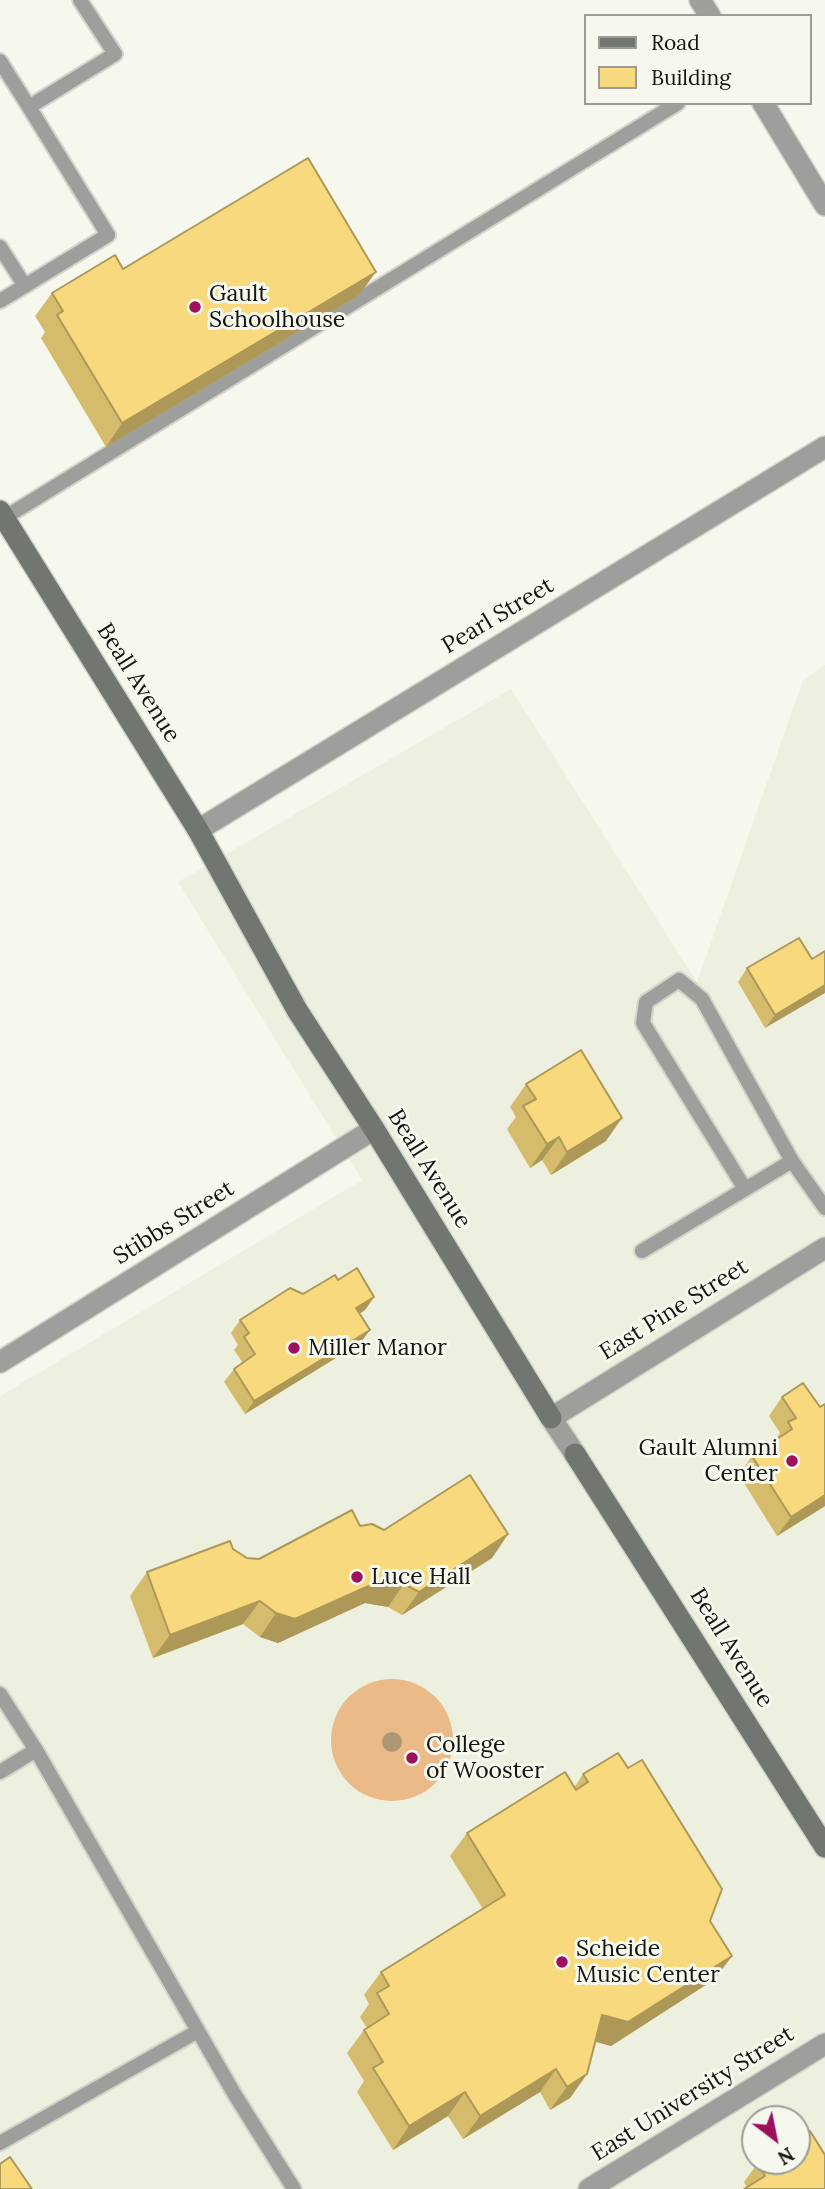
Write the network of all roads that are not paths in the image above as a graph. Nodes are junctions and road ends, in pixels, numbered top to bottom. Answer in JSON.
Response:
{"nodes":[{"id":1,"x":80,"y":0,"type":"edge"},
{"id":2,"x":0,"y":61,"type":"edge"},
{"id":3,"x":675,"y":105,"type":"edge"},
{"id":4,"x":764,"y":105,"type":"edge"},
{"id":5,"x":29,"y":107,"type":"junction"},
{"id":6,"x":825,"y":205,"type":"edge"},
{"id":7,"x":0,"y":247,"type":"edge"},
{"id":8,"x":25,"y":286,"type":"junction"},
{"id":9,"x":0,"y":301,"type":"edge"},
{"id":10,"x":825,"y":447,"type":"edge"},
{"id":11,"x":2,"y":515,"type":"edge"},
{"id":12,"x":198,"y":830,"type":"junction"},
{"id":13,"x":374,"y":1129,"type":"junction"},
{"id":14,"x":792,"y":1161,"type":"junction"},
{"id":15,"x":745,"y":1189,"type":"junction"},
{"id":16,"x":825,"y":1208,"type":"edge"},
{"id":17,"x":825,"y":1248,"type":"edge"},
{"id":18,"x":642,"y":1251,"type":"dead end"},
{"id":19,"x":0,"y":1362,"type":"edge"},
{"id":20,"x":551,"y":1418,"type":"junction"},
{"id":21,"x":0,"y":1694,"type":"edge"},
{"id":22,"x":36,"y":1750,"type":"junction"},
{"id":23,"x":0,"y":1772,"type":"edge"},
{"id":24,"x":825,"y":1847,"type":"edge"},
{"id":25,"x":198,"y":2031,"type":"junction"},
{"id":26,"x":825,"y":2045,"type":"edge"},
{"id":27,"x":0,"y":2143,"type":"edge"},
{"id":28,"x":294,"y":2189,"type":"edge"},
{"id":29,"x":589,"y":2189,"type":"edge"}],
"edges":[{"from":1,"to":5,"type":"lane"},
{"from":2,"to":5,"type":"lane"},
{"from":3,"to":11,"type":"lane"},
{"from":4,"to":6,"type":"street"},
{"from":5,"to":8,"type":"lane"},
{"from":7,"to":8,"type":"lane"},
{"from":8,"to":9,"type":"lane"},
{"from":10,"to":12,"type":"street","name":"Pearl Street"},
{"from":11,"to":12,"type":"street","name":"Beall Avenue"},
{"from":12,"to":13,"type":"street","name":"Beall Avenue"},
{"from":13,"to":19,"type":"street","name":"Stibbs Street"},
{"from":13,"to":20,"type":"street","name":"Beall Avenue"},
{"from":14,"to":15,"type":"lane"},
{"from":14,"to":15,"type":"lane"},
{"from":14,"to":16,"type":"lane"},
{"from":15,"to":18,"type":"lane"},
{"from":17,"to":20,"type":"street","name":"East Pine Street"},
{"from":20,"to":24,"type":"street","name":"Beall Avenue"},
{"from":21,"to":22,"type":"lane"},
{"from":22,"to":23,"type":"lane"},
{"from":22,"to":25,"type":"lane"},
{"from":25,"to":27,"type":"lane"},
{"from":25,"to":28,"type":"lane"},
{"from":26,"to":29,"type":"street","name":"East University Street"}]}
